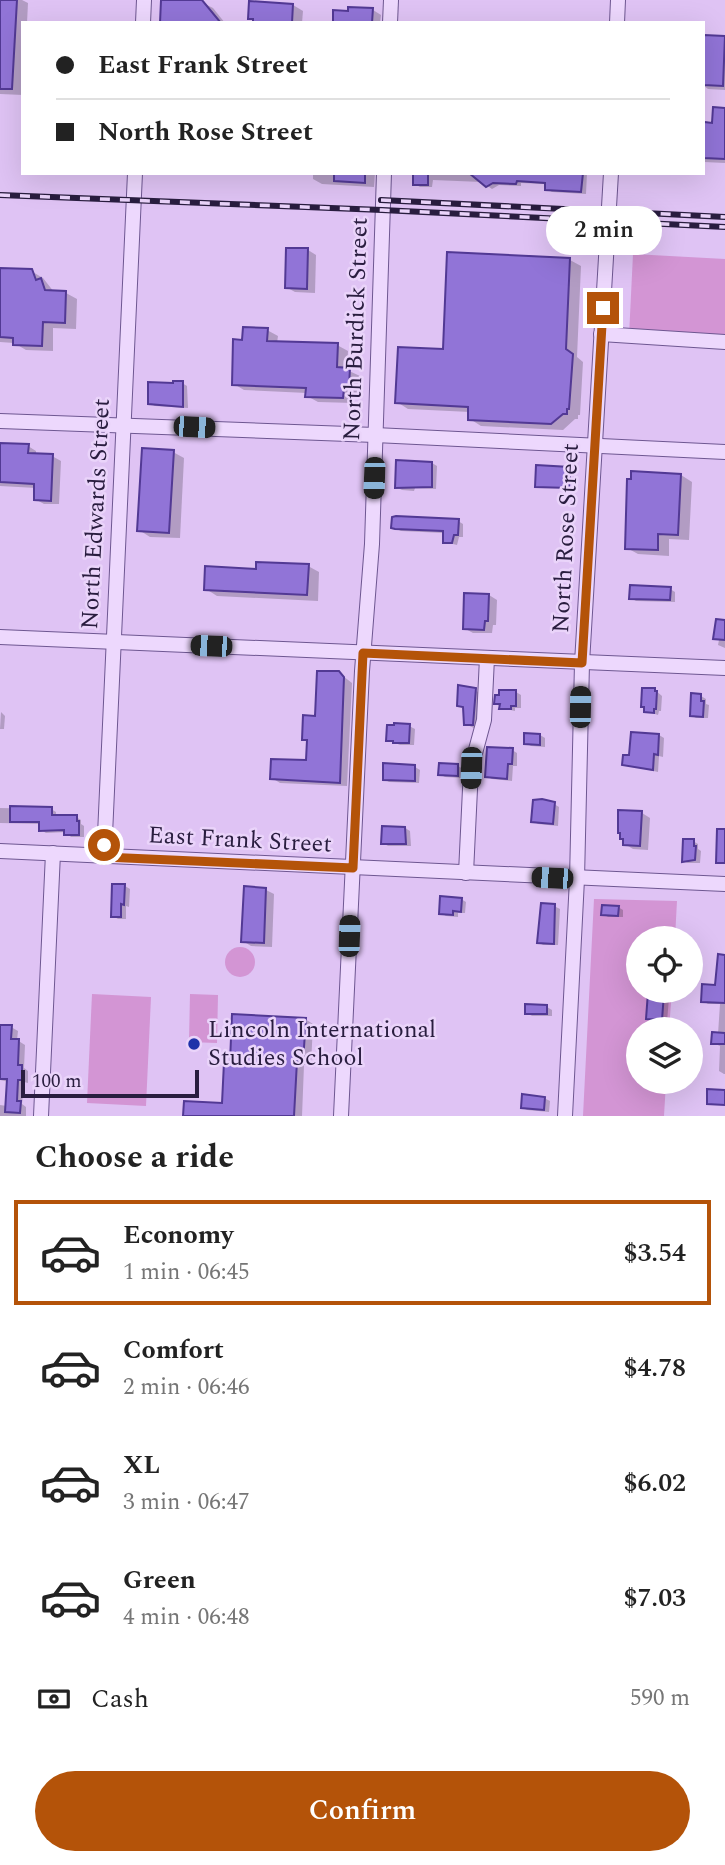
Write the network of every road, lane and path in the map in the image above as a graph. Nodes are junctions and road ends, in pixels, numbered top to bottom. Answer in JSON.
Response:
{"nodes":[{"id":1,"x":144,"y":0,"type":"edge"},
{"id":2,"x":391,"y":0,"type":"edge"},
{"id":3,"x":618,"y":0,"type":"edge"},
{"id":4,"x":143,"y":21,"type":"edge"},
{"id":5,"x":390,"y":21,"type":"edge"},
{"id":6,"x":617,"y":21,"type":"edge"},
{"id":7,"x":135,"y":175,"type":"edge"},
{"id":8,"x":384,"y":175,"type":"edge"},
{"id":9,"x":611,"y":175,"type":"edge"},
{"id":10,"x":601,"y":334,"type":"junction"},
{"id":11,"x":725,"y":342,"type":"edge"},
{"id":12,"x":0,"y":421,"type":"edge"},
{"id":13,"x":122,"y":424,"type":"junction"},
{"id":14,"x":374,"y":435,"type":"junction"},
{"id":15,"x":595,"y":445,"type":"junction"},
{"id":16,"x":725,"y":452,"type":"edge"},
{"id":17,"x":0,"y":637,"type":"edge"},
{"id":18,"x":113,"y":642,"type":"junction"},
{"id":19,"x":363,"y":653,"type":"junction"},
{"id":20,"x":487,"y":658,"type":"junction"},
{"id":21,"x":582,"y":663,"type":"junction"},
{"id":22,"x":725,"y":668,"type":"edge"},
{"id":23,"x":0,"y":851,"type":"edge"},
{"id":24,"x":53,"y":853,"type":"junction"},
{"id":25,"x":104,"y":857,"type":"junction"},
{"id":26,"x":353,"y":868,"type":"junction"},
{"id":27,"x":466,"y":873,"type":"junction"},
{"id":28,"x":577,"y":879,"type":"junction"},
{"id":29,"x":725,"y":884,"type":"edge"},
{"id":30,"x":41,"y":1116,"type":"edge"},
{"id":31,"x":341,"y":1116,"type":"edge"},
{"id":32,"x":565,"y":1116,"type":"edge"}],
"edges":[{"from":1,"to":4,"type":"street"},
{"from":2,"to":5,"type":"street"},
{"from":3,"to":6,"type":"street"},
{"from":7,"to":13,"type":"street","name":"North Edwards Street"},
{"from":8,"to":14,"type":"street","name":"North Burdick Street"},
{"from":9,"to":10,"type":"street","name":"North Rose Street"},
{"from":10,"to":11,"type":"street"},
{"from":10,"to":15,"type":"street","name":"North Rose Street"},
{"from":12,"to":13,"type":"street"},
{"from":13,"to":14,"type":"street"},
{"from":13,"to":18,"type":"street","name":"North Edwards Street"},
{"from":14,"to":15,"type":"street"},
{"from":14,"to":19,"type":"street","name":"North Burdick Street"},
{"from":15,"to":16,"type":"street"},
{"from":15,"to":21,"type":"street","name":"North Rose Street"},
{"from":17,"to":18,"type":"street"},
{"from":18,"to":19,"type":"street"},
{"from":18,"to":25,"type":"street","name":"North Edwards Street"},
{"from":19,"to":20,"type":"street"},
{"from":19,"to":26,"type":"street","name":"North Burdick Street"},
{"from":20,"to":21,"type":"street"},
{"from":20,"to":27,"type":"street"},
{"from":21,"to":22,"type":"street"},
{"from":21,"to":28,"type":"street","name":"North Rose Street"},
{"from":23,"to":24,"type":"street","name":"East Frank Street"},
{"from":24,"to":25,"type":"street","name":"East Frank Street"},
{"from":24,"to":30,"type":"street"},
{"from":25,"to":26,"type":"street","name":"East Frank Street"},
{"from":26,"to":27,"type":"street","name":"East Frank Street"},
{"from":26,"to":31,"type":"street","name":"North Burdick Street"},
{"from":27,"to":28,"type":"street","name":"East Frank Street"},
{"from":28,"to":29,"type":"street","name":"East Frank Street"},
{"from":28,"to":32,"type":"street","name":"North Rose Street"}]}
